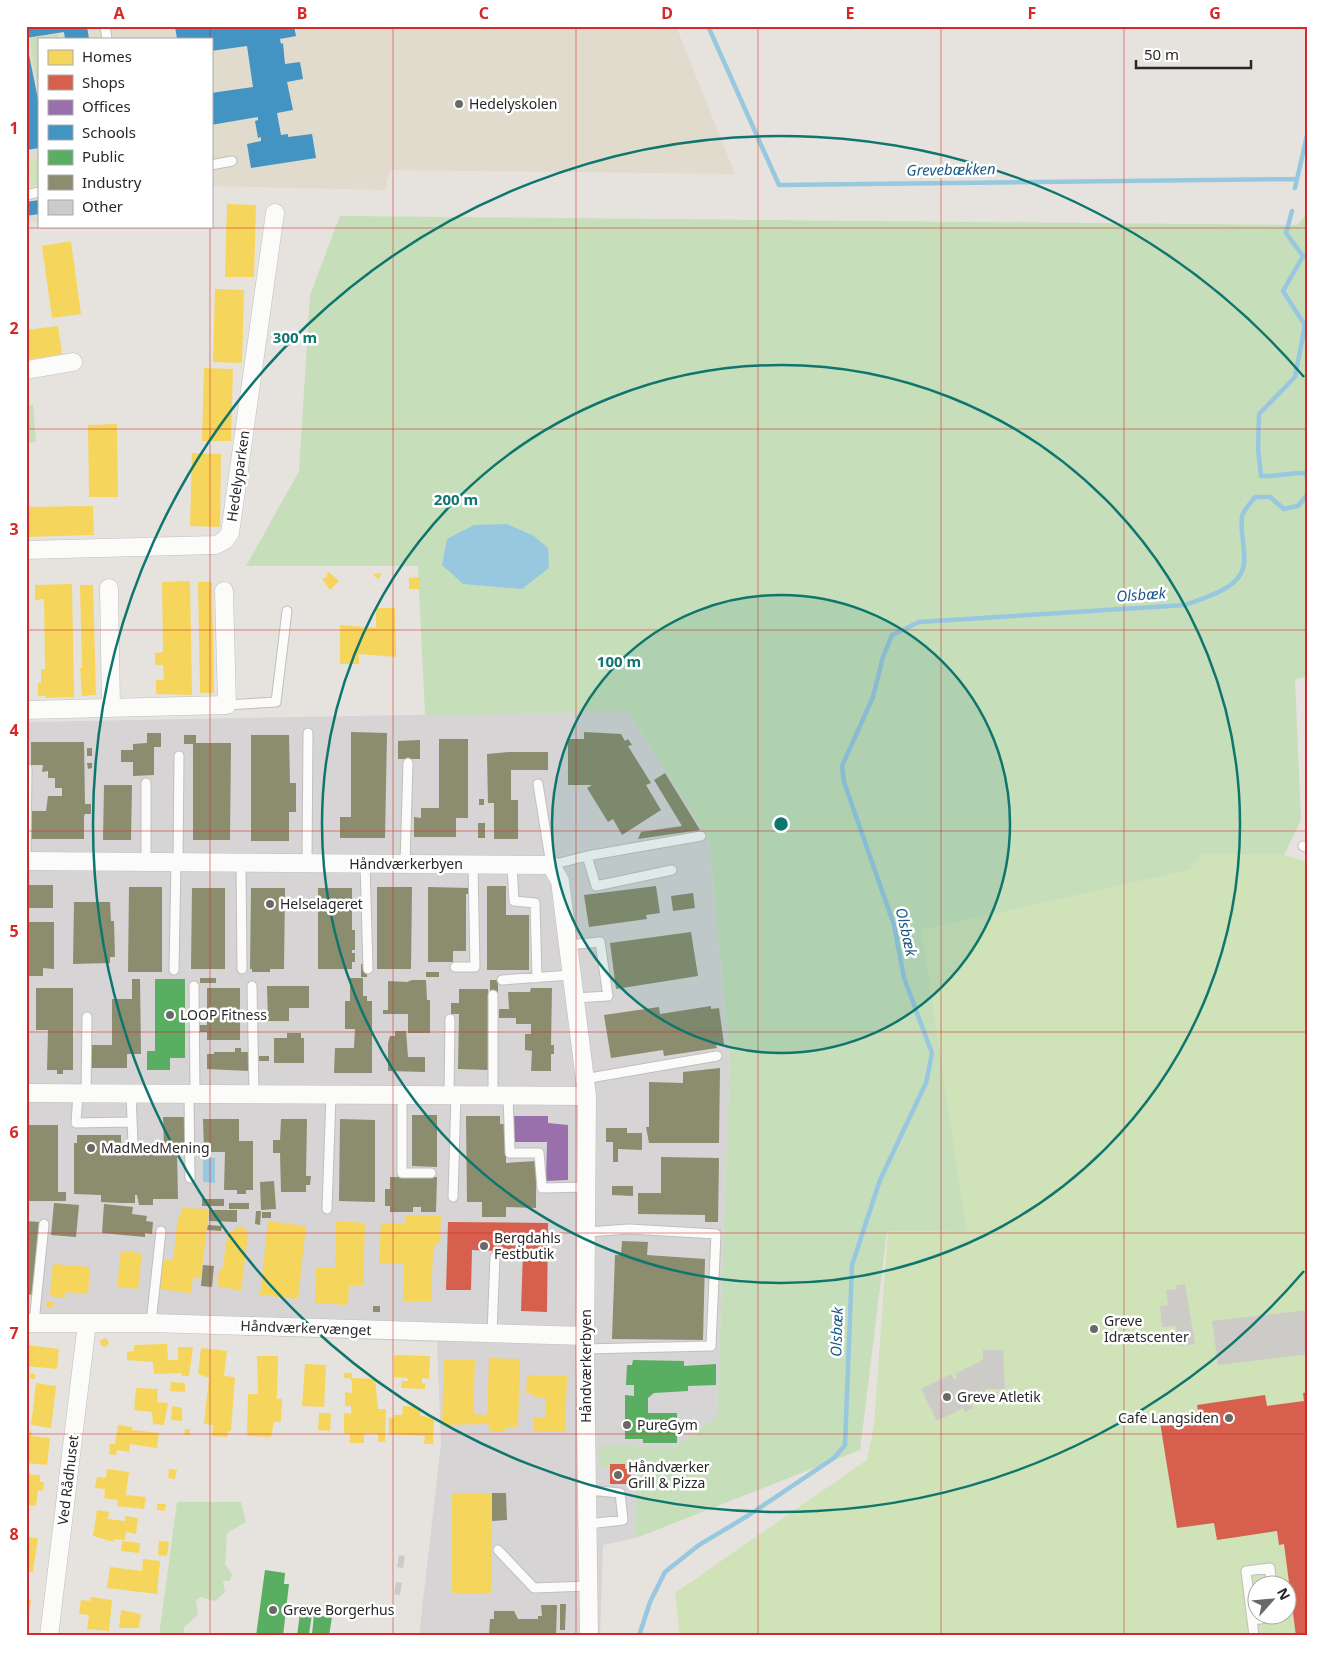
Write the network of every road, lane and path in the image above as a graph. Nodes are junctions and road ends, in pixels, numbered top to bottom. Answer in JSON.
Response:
{"nodes":[{"id":1,"x":232,"y":161,"type":"dead end"},
{"id":2,"x":212,"y":165,"type":"edge"},
{"id":3,"x":276,"y":213,"type":"dead end"},
{"id":4,"x":73,"y":362,"type":"dead end"},
{"id":5,"x":26,"y":370,"type":"edge"},
{"id":6,"x":26,"y":550,"type":"edge"},
{"id":7,"x":109,"y":588,"type":"dead end"},
{"id":8,"x":224,"y":591,"type":"dead end"},
{"id":9,"x":287,"y":611,"type":"dead end"},
{"id":10,"x":227,"y":705,"type":"junction"},
{"id":11,"x":111,"y":708,"type":"junction"},
{"id":12,"x":26,"y":710,"type":"edge"},
{"id":13,"x":308,"y":734,"type":"dead end"},
{"id":14,"x":179,"y":756,"type":"dead end"},
{"id":15,"x":408,"y":763,"type":"dead end"},
{"id":16,"x":27,"y":768,"type":"edge"},
{"id":17,"x":146,"y":783,"type":"dead end"},
{"id":18,"x":538,"y":784,"type":"dead end"},
{"id":19,"x":701,"y":836,"type":"dead end"},
{"id":20,"x":26,"y":851,"type":"edge"},
{"id":21,"x":587,"y":856,"type":"junction"},
{"id":22,"x":26,"y":861,"type":"edge"},
{"id":23,"x":146,"y":862,"type":"junction"},
{"id":24,"x":177,"y":862,"type":"junction"},
{"id":25,"x":241,"y":862,"type":"junction"},
{"id":26,"x":307,"y":863,"type":"junction"},
{"id":27,"x":365,"y":863,"type":"junction"},
{"id":28,"x":405,"y":864,"type":"junction"},
{"id":29,"x":473,"y":864,"type":"junction"},
{"id":30,"x":512,"y":865,"type":"junction"},
{"id":31,"x":551,"y":865,"type":"junction"},
{"id":32,"x":672,"y":870,"type":"dead end"},
{"id":33,"x":567,"y":945,"type":"junction"},
{"id":34,"x":242,"y":968,"type":"dead end"},
{"id":35,"x":454,"y":968,"type":"dead end"},
{"id":36,"x":368,"y":969,"type":"dead end"},
{"id":37,"x":174,"y":970,"type":"dead end"},
{"id":38,"x":571,"y":975,"type":"junction"},
{"id":39,"x":536,"y":978,"type":"junction"},
{"id":40,"x":502,"y":980,"type":"dead end"},
{"id":41,"x":194,"y":986,"type":"dead end"},
{"id":42,"x":252,"y":986,"type":"dead end"},
{"id":43,"x":493,"y":996,"type":"dead end"},
{"id":44,"x":575,"y":998,"type":"junction"},
{"id":45,"x":87,"y":1017,"type":"dead end"},
{"id":46,"x":450,"y":1019,"type":"dead end"},
{"id":47,"x":717,"y":1056,"type":"dead end"},
{"id":48,"x":584,"y":1078,"type":"junction"},
{"id":49,"x":26,"y":1093,"type":"edge"},
{"id":50,"x":82,"y":1093,"type":"junction"},
{"id":51,"x":131,"y":1094,"type":"junction"},
{"id":52,"x":192,"y":1094,"type":"junction"},
{"id":53,"x":254,"y":1094,"type":"junction"},
{"id":54,"x":331,"y":1095,"type":"junction"},
{"id":55,"x":402,"y":1095,"type":"junction"},
{"id":56,"x":452,"y":1095,"type":"junction"},
{"id":57,"x":501,"y":1096,"type":"junction"},
{"id":58,"x":587,"y":1096,"type":"junction"},
{"id":59,"x":132,"y":1122,"type":"junction"},
{"id":60,"x":133,"y":1143,"type":"dead end"},
{"id":61,"x":430,"y":1173,"type":"dead end"},
{"id":62,"x":190,"y":1178,"type":"dead end"},
{"id":63,"x":587,"y":1187,"type":"junction"},
{"id":64,"x":453,"y":1197,"type":"dead end"},
{"id":65,"x":327,"y":1209,"type":"dead end"},
{"id":66,"x":44,"y":1224,"type":"dead end"},
{"id":67,"x":161,"y":1231,"type":"dead end"},
{"id":68,"x":587,"y":1232,"type":"junction"},
{"id":69,"x":495,"y":1258,"type":"dead end"},
{"id":70,"x":30,"y":1323,"type":"edge"},
{"id":71,"x":87,"y":1323,"type":"junction"},
{"id":72,"x":151,"y":1324,"type":"junction"},
{"id":73,"x":492,"y":1333,"type":"junction"},
{"id":74,"x":585,"y":1342,"type":"junction"},
{"id":75,"x":588,"y":1490,"type":"junction"},
{"id":76,"x":588,"y":1524,"type":"junction"},
{"id":77,"x":498,"y":1550,"type":"dead end"},
{"id":78,"x":1246,"y":1574,"type":"edge"},
{"id":79,"x":1271,"y":1574,"type":"edge"},
{"id":80,"x":589,"y":1586,"type":"junction"},
{"id":81,"x":49,"y":1636,"type":"edge"},
{"id":82,"x":589,"y":1636,"type":"edge"}],
"edges":[{"from":1,"to":2,"type":"lane"},
{"from":3,"to":6,"type":"street","name":"Hedelyparken"},
{"from":4,"to":5,"type":"street"},
{"from":7,"to":11,"type":"street"},
{"from":8,"to":10,"type":"street"},
{"from":9,"to":10,"type":"lane"},
{"from":10,"to":11,"type":"street"},
{"from":11,"to":12,"type":"street"},
{"from":13,"to":26,"type":"lane"},
{"from":14,"to":24,"type":"lane"},
{"from":15,"to":28,"type":"lane"},
{"from":16,"to":20,"type":"lane"},
{"from":17,"to":23,"type":"lane"},
{"from":18,"to":31,"type":"lane"},
{"from":19,"to":21,"type":"lane"},
{"from":21,"to":31,"type":"lane"},
{"from":21,"to":32,"type":"lane"},
{"from":22,"to":23,"type":"street","name":"Håndværkerbyen"},
{"from":23,"to":24,"type":"street","name":"Håndværkerbyen"},
{"from":24,"to":25,"type":"street","name":"Håndværkerbyen"},
{"from":24,"to":37,"type":"lane"},
{"from":25,"to":26,"type":"street","name":"Håndværkerbyen"},
{"from":25,"to":34,"type":"lane"},
{"from":26,"to":27,"type":"street","name":"Håndværkerbyen"},
{"from":27,"to":28,"type":"street","name":"Håndværkerbyen"},
{"from":27,"to":36,"type":"lane"},
{"from":28,"to":29,"type":"street","name":"Håndværkerbyen"},
{"from":29,"to":30,"type":"street","name":"Håndværkerbyen"},
{"from":29,"to":35,"type":"lane"},
{"from":30,"to":31,"type":"street","name":"Håndværkerbyen"},
{"from":30,"to":39,"type":"lane"},
{"from":31,"to":33,"type":"street","name":"Håndværkerbyen"},
{"from":33,"to":38,"type":"street","name":"Håndværkerbyen"},
{"from":33,"to":44,"type":"lane"},
{"from":38,"to":39,"type":"lane"},
{"from":38,"to":44,"type":"street","name":"Håndværkerbyen"},
{"from":39,"to":40,"type":"lane"},
{"from":41,"to":52,"type":"lane"},
{"from":42,"to":53,"type":"lane"},
{"from":43,"to":57,"type":"lane"},
{"from":44,"to":48,"type":"street","name":"Håndværkerbyen"},
{"from":45,"to":50,"type":"lane"},
{"from":46,"to":56,"type":"lane"},
{"from":47,"to":48,"type":"lane"},
{"from":48,"to":58,"type":"street","name":"Håndværkerbyen"},
{"from":49,"to":50,"type":"street"},
{"from":50,"to":51,"type":"street"},
{"from":50,"to":59,"type":"lane"},
{"from":51,"to":52,"type":"street"},
{"from":51,"to":59,"type":"lane"},
{"from":52,"to":53,"type":"street"},
{"from":52,"to":62,"type":"lane"},
{"from":53,"to":54,"type":"street"},
{"from":54,"to":55,"type":"street"},
{"from":54,"to":65,"type":"lane"},
{"from":55,"to":56,"type":"street"},
{"from":55,"to":61,"type":"lane"},
{"from":56,"to":57,"type":"street"},
{"from":56,"to":64,"type":"lane"},
{"from":57,"to":58,"type":"street"},
{"from":57,"to":63,"type":"lane"},
{"from":58,"to":63,"type":"street","name":"Håndværkerbyen"},
{"from":59,"to":60,"type":"lane"},
{"from":63,"to":68,"type":"street","name":"Håndværkerbyen"},
{"from":66,"to":70,"type":"lane"},
{"from":67,"to":72,"type":"lane"},
{"from":68,"to":74,"type":"street","name":"Håndværkerbyen"},
{"from":68,"to":74,"type":"lane"},
{"from":69,"to":73,"type":"lane"},
{"from":70,"to":71,"type":"street","name":"Håndværkervænget"},
{"from":71,"to":72,"type":"street","name":"Håndværkervænget"},
{"from":71,"to":81,"type":"street","name":"Ved Rådhuset"},
{"from":72,"to":73,"type":"street","name":"Håndværkervænget"},
{"from":73,"to":74,"type":"street","name":"Håndværkervænget"},
{"from":74,"to":75,"type":"street","name":"Håndværkerbyen"},
{"from":75,"to":76,"type":"street","name":"Håndværkerbyen"},
{"from":75,"to":76,"type":"lane"},
{"from":76,"to":80,"type":"street","name":"Håndværkerbyen"},
{"from":77,"to":80,"type":"lane"},
{"from":78,"to":79,"type":"lane"},
{"from":80,"to":82,"type":"street","name":"Håndværkerbyen"}]}
